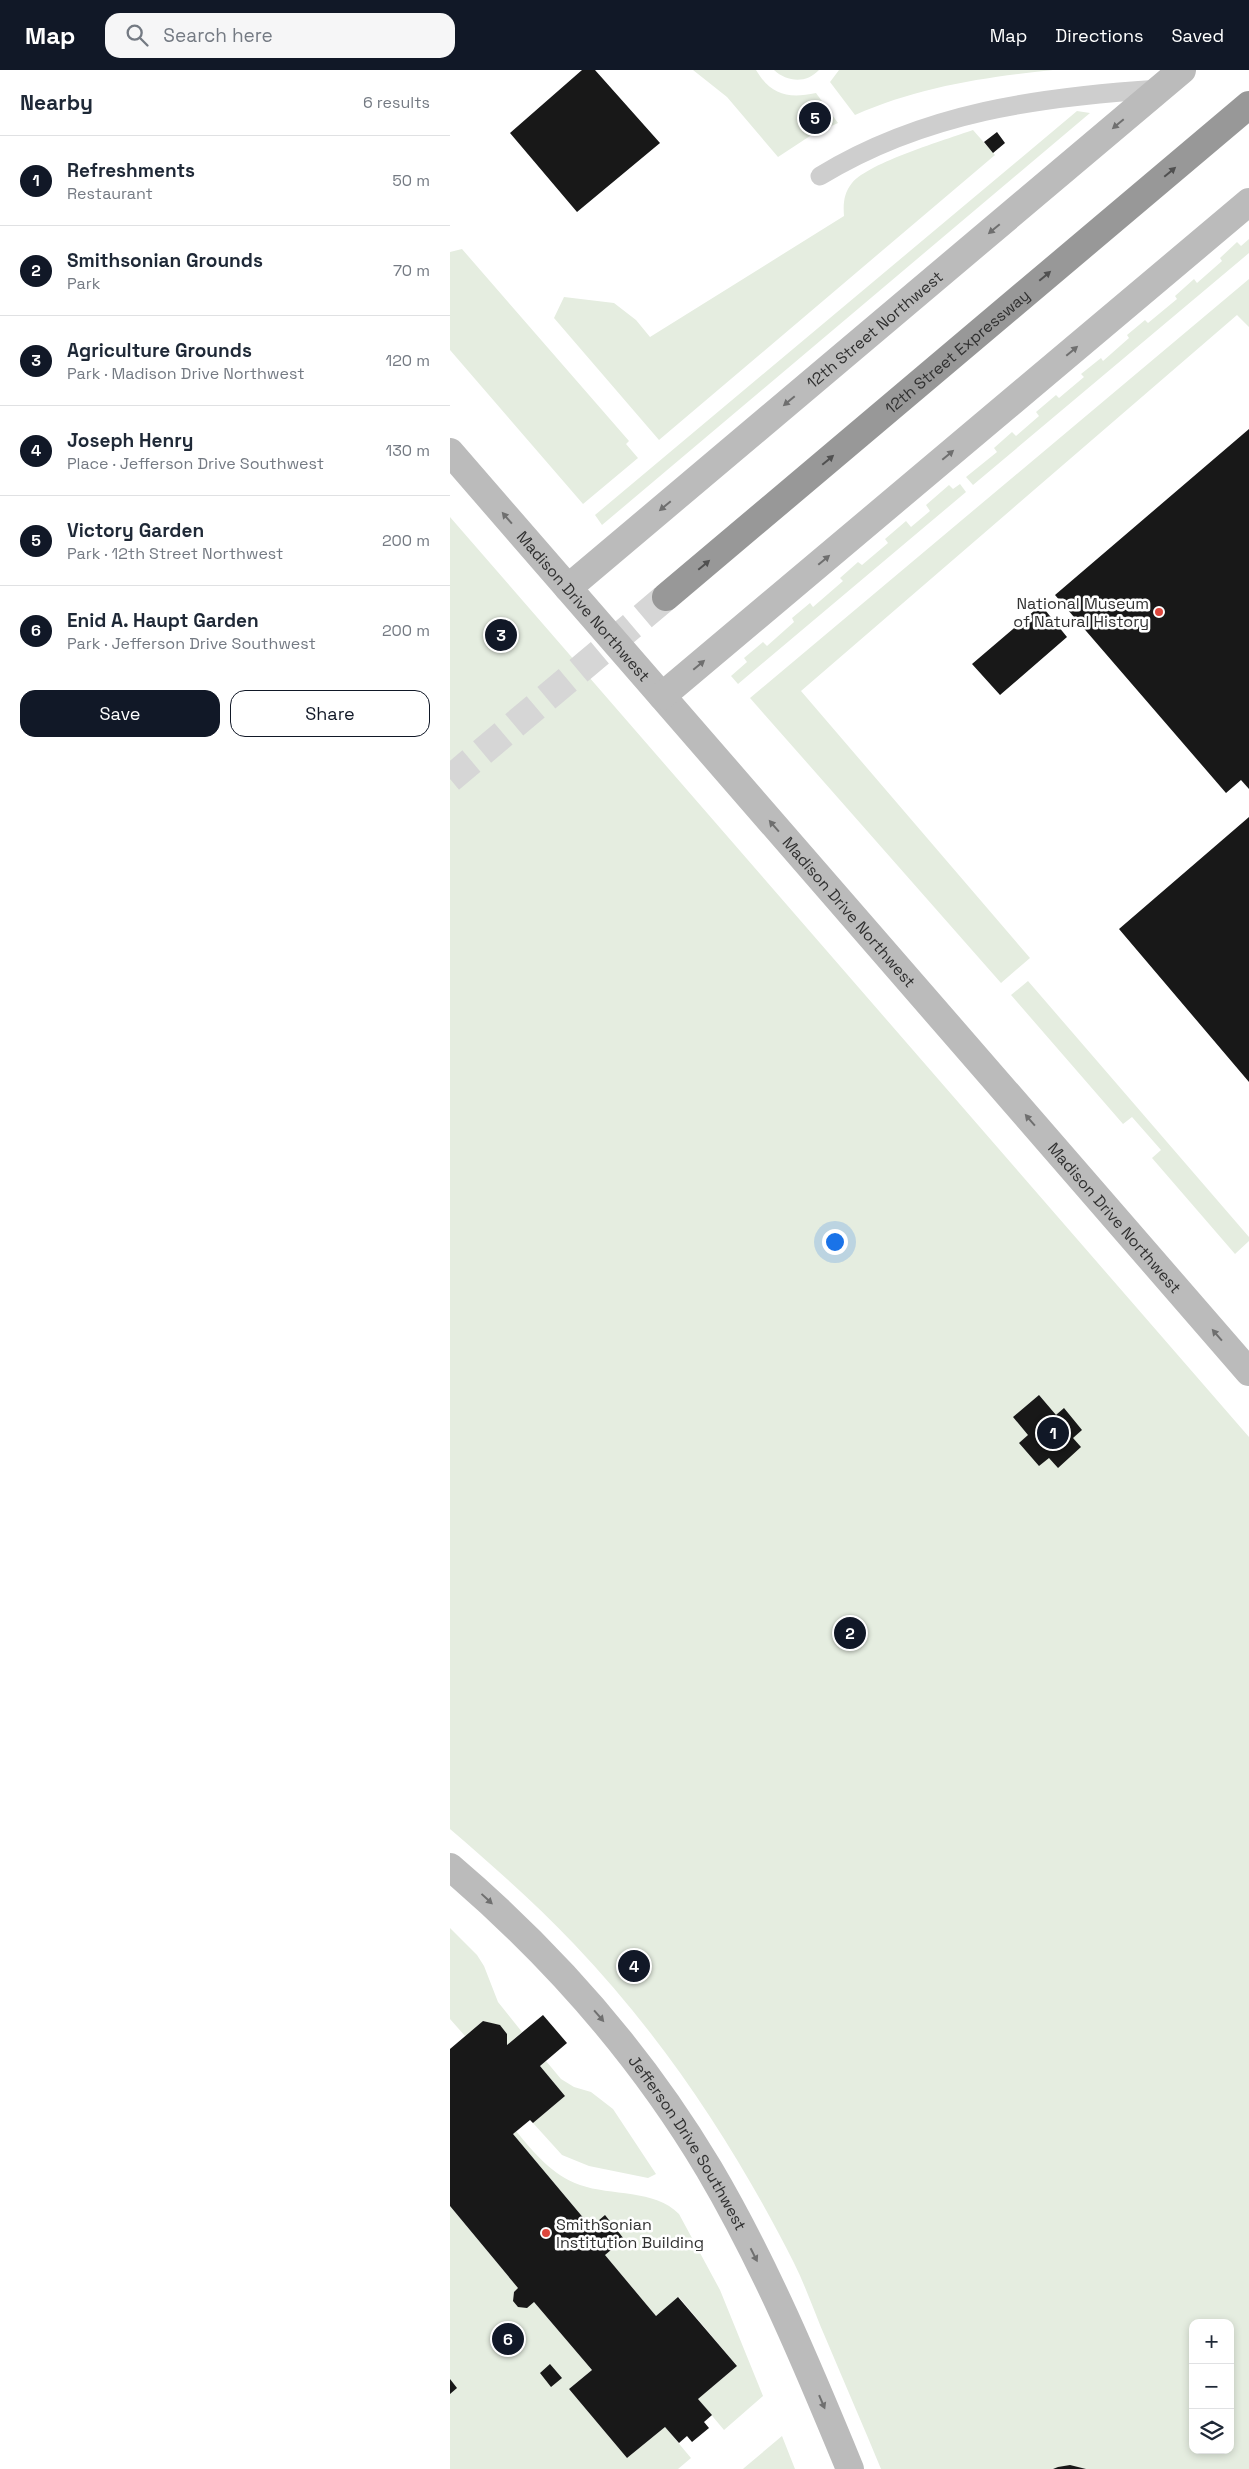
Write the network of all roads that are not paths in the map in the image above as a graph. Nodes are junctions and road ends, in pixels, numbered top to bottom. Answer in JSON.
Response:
{"nodes":[{"id":1,"x":1182,"y":70,"type":"edge"},
{"id":2,"x":1159,"y":89,"type":"junction"},
{"id":3,"x":1249,"y":105,"type":"edge"},
{"id":4,"x":820,"y":176,"type":"dead end"},
{"id":5,"x":1249,"y":202,"type":"edge"},
{"id":6,"x":450,"y":452,"type":"edge"},
{"id":7,"x":568,"y":588,"type":"junction"},
{"id":8,"x":666,"y":597,"type":"tunnel mouth"},
{"id":9,"x":662,"y":696,"type":"junction"},
{"id":10,"x":1249,"y":1372,"type":"edge"},
{"id":11,"x":450,"y":1867,"type":"edge"},
{"id":12,"x":850,"y":2469,"type":"edge"}],
"edges":[{"from":1,"to":2,"type":"street","name":"12th Street Northwest"},
{"from":2,"to":4,"type":"lane"},
{"from":2,"to":7,"type":"street","name":"12th Street Northwest","one_way":true},
{"from":8,"to":3,"type":"highway","name":"12th Street Expressway","one_way":true},
{"from":9,"to":5,"type":"street","one_way":true},
{"from":7,"to":6,"type":"street","name":"Madison Drive Northwest","one_way":true},
{"from":7,"to":9,"type":"street","name":"Madison Drive Northwest"},
{"from":10,"to":9,"type":"street","name":"Madison Drive Northwest","one_way":true},
{"from":11,"to":12,"type":"street","name":"Jefferson Drive Southwest","one_way":true}]}
